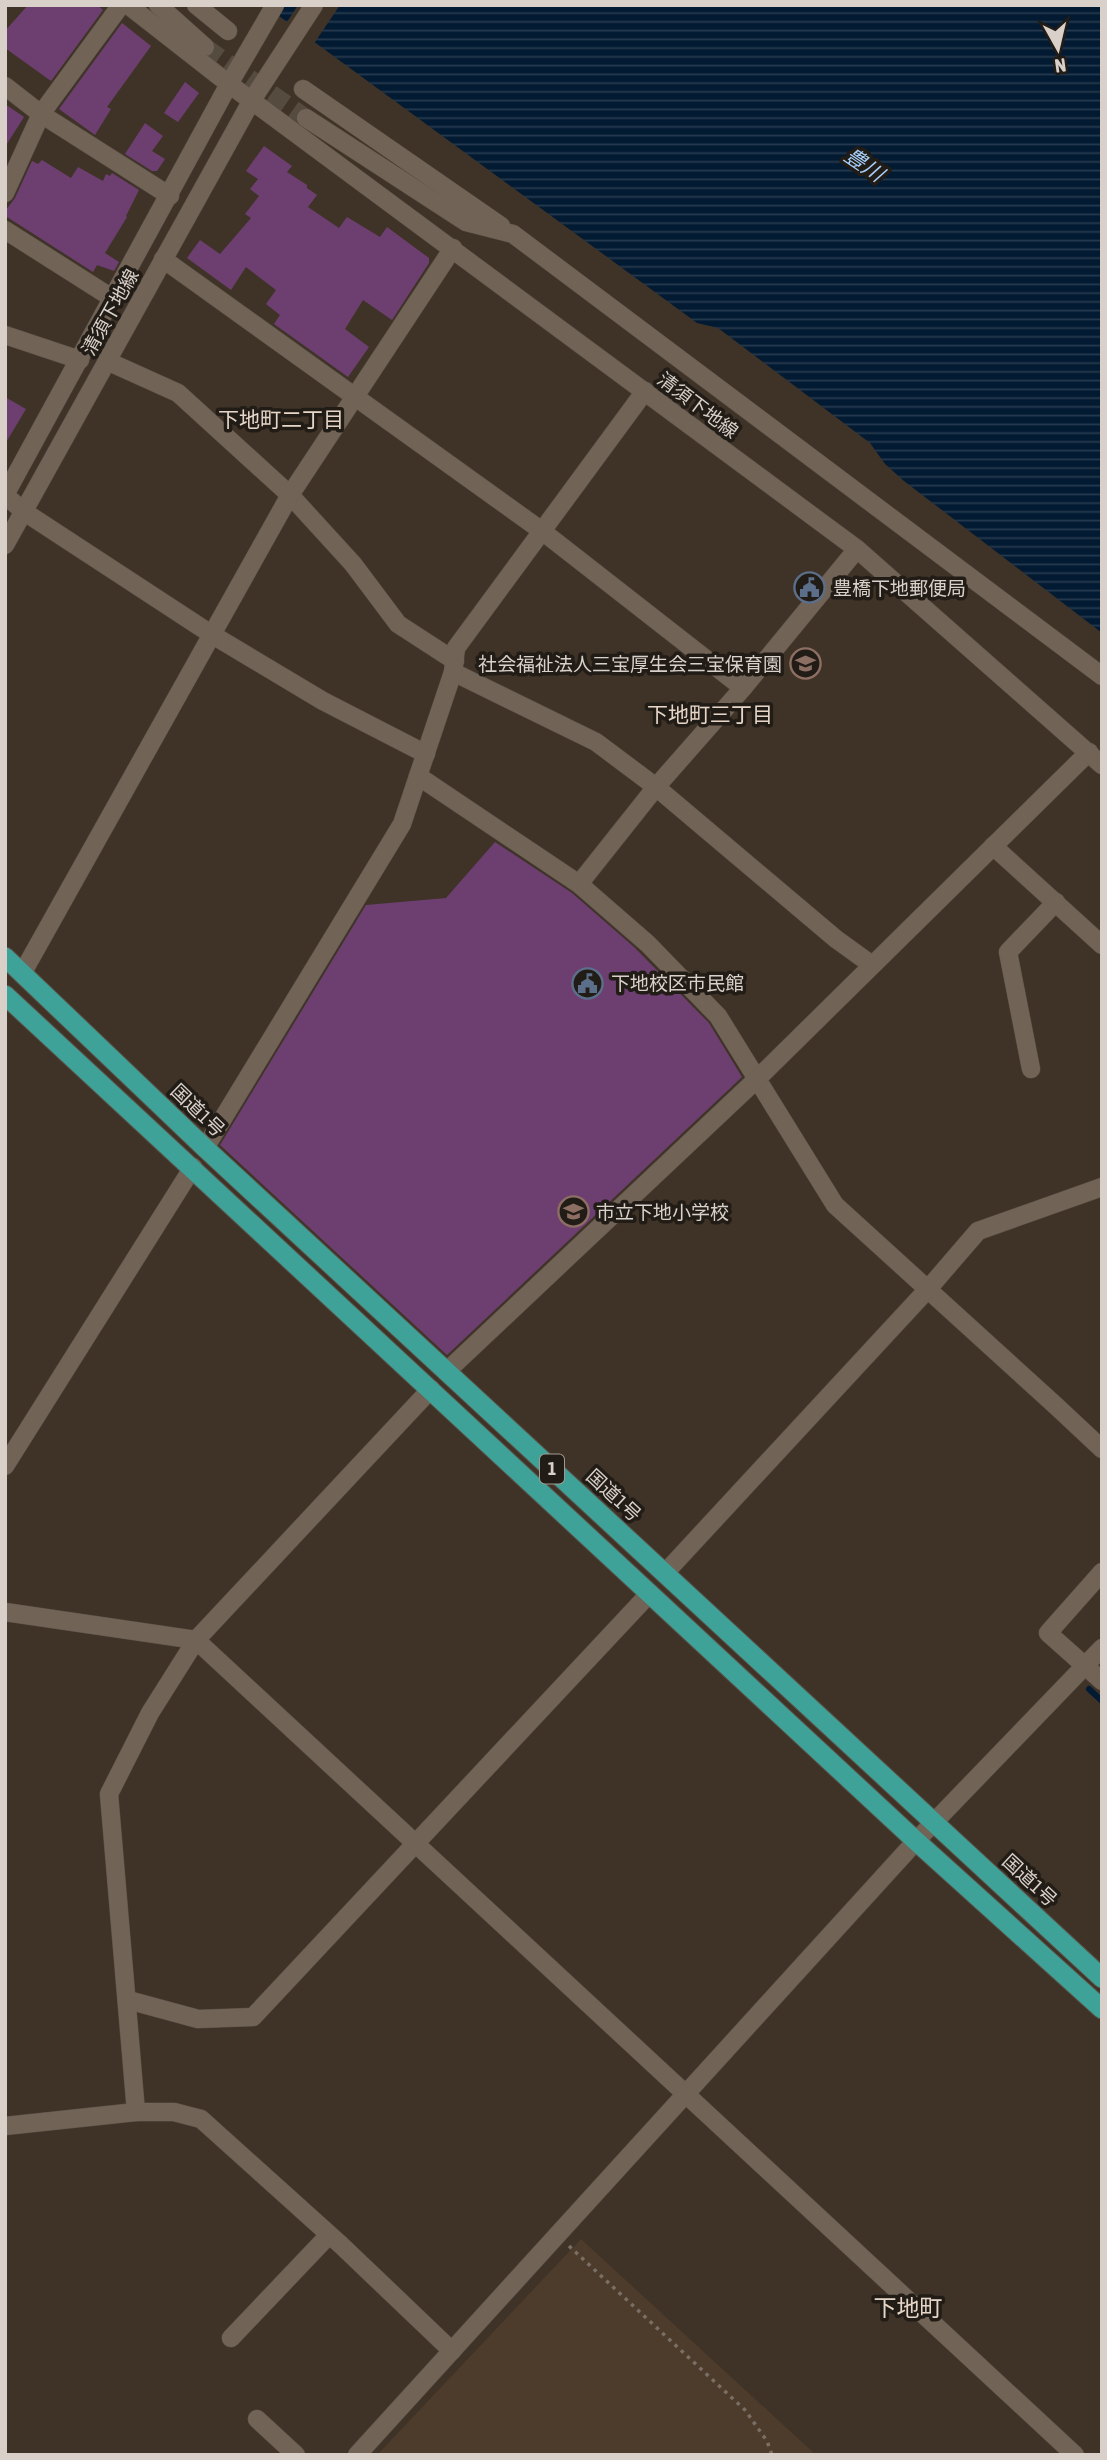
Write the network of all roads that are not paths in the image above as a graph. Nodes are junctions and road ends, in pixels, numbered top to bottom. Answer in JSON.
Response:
{"nodes":[{"id":1,"x":121,"y":5,"type":"edge"},
{"id":2,"x":128,"y":5,"type":"edge"},
{"id":3,"x":158,"y":5,"type":"edge"},
{"id":4,"x":196,"y":5,"type":"edge"},
{"id":5,"x":275,"y":5,"type":"edge"},
{"id":6,"x":314,"y":5,"type":"edge"},
{"id":7,"x":228,"y":32,"type":"dead end"},
{"id":8,"x":205,"y":47,"type":"tunnel mouth"},
{"id":9,"x":229,"y":84,"type":"junction"},
{"id":10,"x":5,"y":86,"type":"edge"},
{"id":11,"x":303,"y":89,"type":"dead end"},
{"id":12,"x":251,"y":100,"type":"junction"},
{"id":13,"x":41,"y":114,"type":"junction"},
{"id":14,"x":306,"y":118,"type":"tunnel mouth"},
{"id":15,"x":5,"y":193,"type":"edge"},
{"id":16,"x":170,"y":196,"type":"junction"},
{"id":17,"x":5,"y":230,"type":"edge"},
{"id":18,"x":513,"y":234,"type":"junction"},
{"id":19,"x":453,"y":248,"type":"junction"},
{"id":20,"x":163,"y":259,"type":"junction"},
{"id":21,"x":113,"y":298,"type":"junction"},
{"id":22,"x":5,"y":335,"type":"edge"},
{"id":23,"x":80,"y":360,"type":"junction"},
{"id":24,"x":107,"y":361,"type":"junction"},
{"id":25,"x":645,"y":391,"type":"junction"},
{"id":26,"x":354,"y":396,"type":"junction"},
{"id":27,"x":5,"y":495,"type":"edge"},
{"id":28,"x":290,"y":495,"type":"junction"},
{"id":29,"x":23,"y":511,"type":"junction"},
{"id":30,"x":542,"y":531,"type":"junction"},
{"id":31,"x":5,"y":545,"type":"edge"},
{"id":32,"x":857,"y":549,"type":"junction"},
{"id":33,"x":211,"y":634,"type":"junction"},
{"id":34,"x":454,"y":667,"type":"junction"},
{"id":35,"x":1102,"y":676,"type":"edge"},
{"id":36,"x":744,"y":688,"type":"junction"},
{"id":37,"x":426,"y":754,"type":"junction"},
{"id":38,"x":1095,"y":758,"type":"edge"},
{"id":39,"x":418,"y":776,"type":"junction"},
{"id":40,"x":656,"y":788,"type":"junction"},
{"id":41,"x":993,"y":846,"type":"junction"},
{"id":42,"x":579,"y":884,"type":"junction"},
{"id":43,"x":1056,"y":902,"type":"junction"},
{"id":44,"x":1102,"y":945,"type":"edge"},
{"id":45,"x":5,"y":957,"type":"edge"},
{"id":46,"x":872,"y":965,"type":"junction"},
{"id":47,"x":23,"y":972,"type":"junction"},
{"id":48,"x":5,"y":995,"type":"edge"},
{"id":49,"x":1031,"y":1069,"type":"dead end"},
{"id":50,"x":758,"y":1078,"type":"junction"},
{"id":51,"x":205,"y":1148,"type":"junction"},
{"id":52,"x":193,"y":1167,"type":"junction"},
{"id":53,"x":1102,"y":1187,"type":"edge"},
{"id":54,"x":928,"y":1289,"type":"junction"},
{"id":55,"x":446,"y":1372,"type":"junction"},
{"id":56,"x":431,"y":1389,"type":"junction"},
{"id":57,"x":1102,"y":1449,"type":"edge"},
{"id":58,"x":5,"y":1466,"type":"edge"},
{"id":59,"x":1102,"y":1572,"type":"edge"},
{"id":60,"x":664,"y":1573,"type":"junction"},
{"id":61,"x":650,"y":1593,"type":"junction"},
{"id":62,"x":5,"y":1612,"type":"edge"},
{"id":63,"x":195,"y":1640,"type":"junction"},
{"id":64,"x":1102,"y":1648,"type":"edge"},
{"id":65,"x":1086,"y":1667,"type":"junction"},
{"id":66,"x":1102,"y":1681,"type":"edge"},
{"id":67,"x":934,"y":1823,"type":"junction"},
{"id":68,"x":916,"y":1841,"type":"junction"},
{"id":69,"x":415,"y":1843,"type":"junction"},
{"id":70,"x":1102,"y":1978,"type":"edge"},
{"id":71,"x":128,"y":2000,"type":"junction"},
{"id":72,"x":1102,"y":2008,"type":"edge"},
{"id":73,"x":685,"y":2093,"type":"junction"},
{"id":74,"x":136,"y":2112,"type":"junction"},
{"id":75,"x":5,"y":2126,"type":"edge"},
{"id":76,"x":329,"y":2235,"type":"junction"},
{"id":77,"x":231,"y":2338,"type":"dead end"},
{"id":78,"x":452,"y":2351,"type":"junction"},
{"id":79,"x":257,"y":2419,"type":"dead end"},
{"id":80,"x":296,"y":2455,"type":"edge"},
{"id":81,"x":357,"y":2455,"type":"edge"},
{"id":82,"x":1074,"y":2455,"type":"edge"}],
"edges":[{"from":1,"to":13,"type":"street"},
{"from":2,"to":9,"type":"street"},
{"from":3,"to":8,"type":"street"},
{"from":4,"to":7,"type":"street"},
{"from":5,"to":9,"type":"street"},
{"from":6,"to":12,"type":"street"},
{"from":9,"to":12,"type":"street","name":"清須下地線"},
{"from":9,"to":16,"type":"street","name":"清須下地線"},
{"from":10,"to":13,"type":"street"},
{"from":11,"to":18,"type":"street"},
{"from":12,"to":19,"type":"street","name":"清須下地線"},
{"from":12,"to":20,"type":"street","name":"清須下地線"},
{"from":13,"to":15,"type":"street"},
{"from":13,"to":16,"type":"street"},
{"from":14,"to":18,"type":"street"},
{"from":16,"to":21,"type":"street","name":"清須下地線"},
{"from":17,"to":21,"type":"street"},
{"from":18,"to":35,"type":"street"},
{"from":19,"to":25,"type":"street","name":"清須下地線"},
{"from":19,"to":26,"type":"street"},
{"from":20,"to":24,"type":"street","name":"清須下地線"},
{"from":20,"to":26,"type":"street"},
{"from":21,"to":23,"type":"street","name":"清須下地線"},
{"from":22,"to":23,"type":"street"},
{"from":23,"to":27,"type":"street","name":"清須下地線"},
{"from":24,"to":28,"type":"street"},
{"from":24,"to":29,"type":"street","name":"清須下地線"},
{"from":25,"to":30,"type":"street"},
{"from":25,"to":32,"type":"street","name":"清須下地線"},
{"from":26,"to":28,"type":"street"},
{"from":26,"to":30,"type":"street"},
{"from":27,"to":29,"type":"street"},
{"from":28,"to":33,"type":"street"},
{"from":28,"to":34,"type":"street"},
{"from":29,"to":31,"type":"street","name":"清須下地線"},
{"from":29,"to":33,"type":"street"},
{"from":30,"to":34,"type":"street"},
{"from":30,"to":36,"type":"street"},
{"from":32,"to":36,"type":"street"},
{"from":32,"to":38,"type":"street","name":"清須下地線"},
{"from":33,"to":37,"type":"street"},
{"from":33,"to":47,"type":"street"},
{"from":34,"to":37,"type":"street"},
{"from":34,"to":40,"type":"street"},
{"from":36,"to":40,"type":"street"},
{"from":37,"to":39,"type":"street"},
{"from":38,"to":41,"type":"street"},
{"from":39,"to":42,"type":"street"},
{"from":39,"to":51,"type":"street"},
{"from":40,"to":42,"type":"street"},
{"from":40,"to":46,"type":"street"},
{"from":41,"to":43,"type":"street"},
{"from":41,"to":46,"type":"street"},
{"from":42,"to":50,"type":"street"},
{"from":43,"to":44,"type":"street"},
{"from":43,"to":49,"type":"street"},
{"from":45,"to":47,"type":"highway","name":"国道1号","number":"1"},
{"from":46,"to":50,"type":"street"},
{"from":47,"to":51,"type":"highway","name":"国道1号","number":"1"},
{"from":48,"to":52,"type":"highway","number":"1"},
{"from":50,"to":54,"type":"street"},
{"from":50,"to":55,"type":"street"},
{"from":51,"to":55,"type":"highway","name":"国道1号","number":"1"},
{"from":52,"to":56,"type":"highway","number":"1"},
{"from":52,"to":58,"type":"street"},
{"from":53,"to":54,"type":"street"},
{"from":54,"to":57,"type":"street"},
{"from":54,"to":60,"type":"street"},
{"from":55,"to":60,"type":"highway","name":"国道1号","number":"1"},
{"from":56,"to":61,"type":"highway","number":"1"},
{"from":56,"to":63,"type":"street"},
{"from":59,"to":65,"type":"street"},
{"from":60,"to":67,"type":"highway","name":"国道1号","number":"1"},
{"from":61,"to":68,"type":"highway","number":"1"},
{"from":61,"to":69,"type":"street"},
{"from":62,"to":63,"type":"street"},
{"from":63,"to":69,"type":"street"},
{"from":63,"to":71,"type":"street"},
{"from":64,"to":65,"type":"street"},
{"from":65,"to":66,"type":"street"},
{"from":65,"to":67,"type":"street"},
{"from":67,"to":68,"type":"street"},
{"from":67,"to":70,"type":"highway","name":"国道1号","number":"1"},
{"from":68,"to":72,"type":"highway","number":"1"},
{"from":68,"to":73,"type":"street"},
{"from":69,"to":71,"type":"street"},
{"from":69,"to":73,"type":"street"},
{"from":71,"to":74,"type":"street"},
{"from":73,"to":78,"type":"street"},
{"from":73,"to":82,"type":"street"},
{"from":74,"to":75,"type":"street"},
{"from":74,"to":76,"type":"street"},
{"from":76,"to":77,"type":"street"},
{"from":76,"to":78,"type":"street"},
{"from":78,"to":81,"type":"street"},
{"from":79,"to":80,"type":"street"}]}
